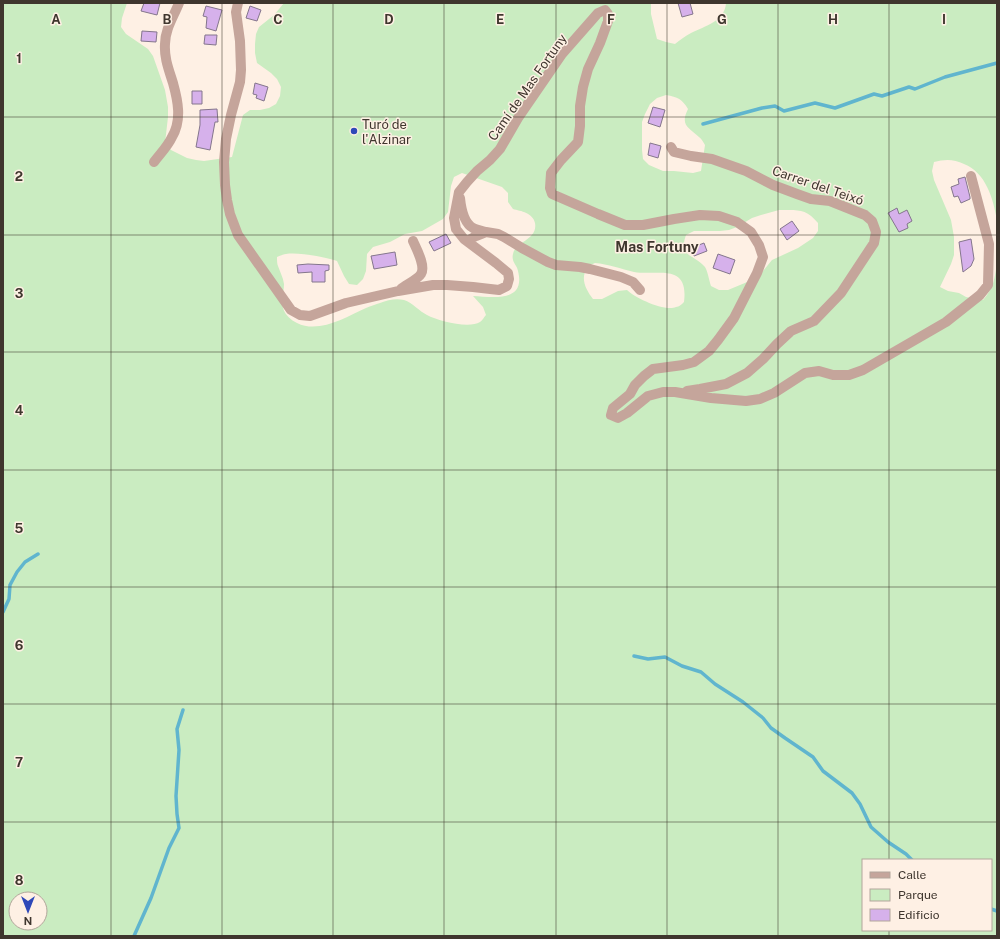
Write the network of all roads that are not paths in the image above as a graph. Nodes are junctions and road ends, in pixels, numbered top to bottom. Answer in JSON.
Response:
{"nodes":[{"id":1,"x":179,"y":3,"type":"edge"},
{"id":2,"x":238,"y":3,"type":"edge"},
{"id":3,"x":671,"y":147,"type":"dead end"},
{"id":4,"x":154,"y":162,"type":"dead end"},
{"id":5,"x":971,"y":176,"type":"dead end"},
{"id":6,"x":459,"y":192,"type":"junction"},
{"id":7,"x":486,"y":232,"type":"junction"},
{"id":8,"x":413,"y":241,"type":"dead end"},
{"id":9,"x":467,"y":242,"type":"junction"},
{"id":10,"x":640,"y":290,"type":"dead end"},
{"id":11,"x":398,"y":291,"type":"junction"},
{"id":12,"x":675,"y":392,"type":"junction"}],
"edges":[{"from":1,"to":4,"type":"street"},
{"from":2,"to":11,"type":"street","name":"Camí de Mas Fortuny"},
{"from":3,"to":12,"type":"street","name":"Carrer del Teixó"},
{"from":5,"to":12,"type":"street","name":"Camí de Mas Fortuny"},
{"from":6,"to":7,"type":"street"},
{"from":6,"to":9,"type":"street","name":"Camí de Mas Fortuny"},
{"from":6,"to":12,"type":"street","name":"Camí de Mas Fortuny"},
{"from":7,"to":9,"type":"street"},
{"from":7,"to":10,"type":"street"},
{"from":8,"to":11,"type":"street"},
{"from":9,"to":11,"type":"street","name":"Camí de Mas Fortuny"}]}
